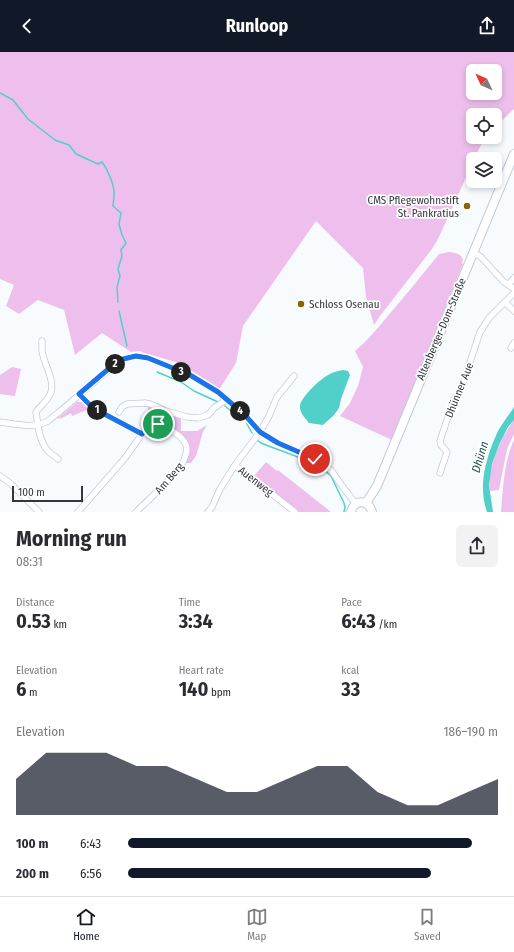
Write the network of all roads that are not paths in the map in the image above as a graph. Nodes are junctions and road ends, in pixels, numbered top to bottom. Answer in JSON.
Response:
{"nodes":[{"id":1,"x":514,"y":154,"type":"edge"},
{"id":2,"x":473,"y":252,"type":"junction"},
{"id":3,"x":514,"y":278,"type":"edge"},
{"id":4,"x":508,"y":285,"type":"junction"},
{"id":5,"x":514,"y":289,"type":"edge"},
{"id":6,"x":514,"y":293,"type":"edge"},
{"id":7,"x":505,"y":302,"type":"junction"},
{"id":8,"x":514,"y":311,"type":"edge"},
{"id":9,"x":42,"y":340,"type":"dead end"},
{"id":10,"x":514,"y":342,"type":"edge"},
{"id":11,"x":511,"y":348,"type":"dead end"},
{"id":12,"x":42,"y":350,"type":"junction"},
{"id":13,"x":35,"y":351,"type":"dead end"},
{"id":14,"x":294,"y":376,"type":"dead end"},
{"id":15,"x":79,"y":394,"type":"junction"},
{"id":16,"x":127,"y":397,"type":"dead end"},
{"id":17,"x":227,"y":399,"type":"junction"},
{"id":18,"x":127,"y":404,"type":"junction"},
{"id":19,"x":119,"y":412,"type":"dead end"},
{"id":20,"x":0,"y":422,"type":"edge"},
{"id":21,"x":38,"y":424,"type":"junction"},
{"id":22,"x":260,"y":432,"type":"junction"},
{"id":23,"x":142,"y":434,"type":"junction"},
{"id":24,"x":58,"y":459,"type":"dead end"},
{"id":25,"x":235,"y":465,"type":"junction"},
{"id":26,"x":440,"y":473,"type":"dead end"},
{"id":27,"x":0,"y":476,"type":"edge"},
{"id":28,"x":366,"y":503,"type":"junction"},
{"id":29,"x":356,"y":504,"type":"junction"},
{"id":30,"x":39,"y":512,"type":"edge"},
{"id":31,"x":78,"y":512,"type":"edge"},
{"id":32,"x":136,"y":512,"type":"edge"},
{"id":33,"x":208,"y":512,"type":"edge"},
{"id":34,"x":295,"y":512,"type":"edge"},
{"id":35,"x":351,"y":512,"type":"edge"},
{"id":36,"x":372,"y":512,"type":"edge"}],
"edges":[{"from":1,"to":2,"type":"main road","name":"Altenberger-Dom-Straße"},
{"from":2,"to":4,"type":"street"},
{"from":2,"to":28,"type":"main road","name":"Altenberger-Dom-Straße"},
{"from":3,"to":4,"type":"street"},
{"from":4,"to":5,"type":"street"},
{"from":6,"to":7,"type":"street","name":"Dhünner Aue"},
{"from":7,"to":8,"type":"street"},
{"from":7,"to":26,"type":"street","name":"Dhünner Aue"},
{"from":9,"to":12,"type":"street"},
{"from":10,"to":11,"type":"street"},
{"from":12,"to":13,"type":"street"},
{"from":12,"to":21,"type":"street"},
{"from":14,"to":22,"type":"street"},
{"from":15,"to":17,"type":"street"},
{"from":15,"to":21,"type":"street"},
{"from":15,"to":23,"type":"street"},
{"from":16,"to":18,"type":"street"},
{"from":17,"to":18,"type":"street"},
{"from":17,"to":22,"type":"street"},
{"from":18,"to":19,"type":"street"},
{"from":20,"to":21,"type":"street"},
{"from":21,"to":24,"type":"street"},
{"from":22,"to":25,"type":"street"},
{"from":22,"to":29,"type":"street"},
{"from":23,"to":31,"type":"street"},
{"from":23,"to":32,"type":"street","name":"Am Berg"},
{"from":25,"to":33,"type":"street"},
{"from":25,"to":34,"type":"street","name":"Auenweg"},
{"from":27,"to":30,"type":"street"},
{"from":28,"to":29,"type":"main road"},
{"from":28,"to":36,"type":"main road"},
{"from":29,"to":35,"type":"main road"}]}
